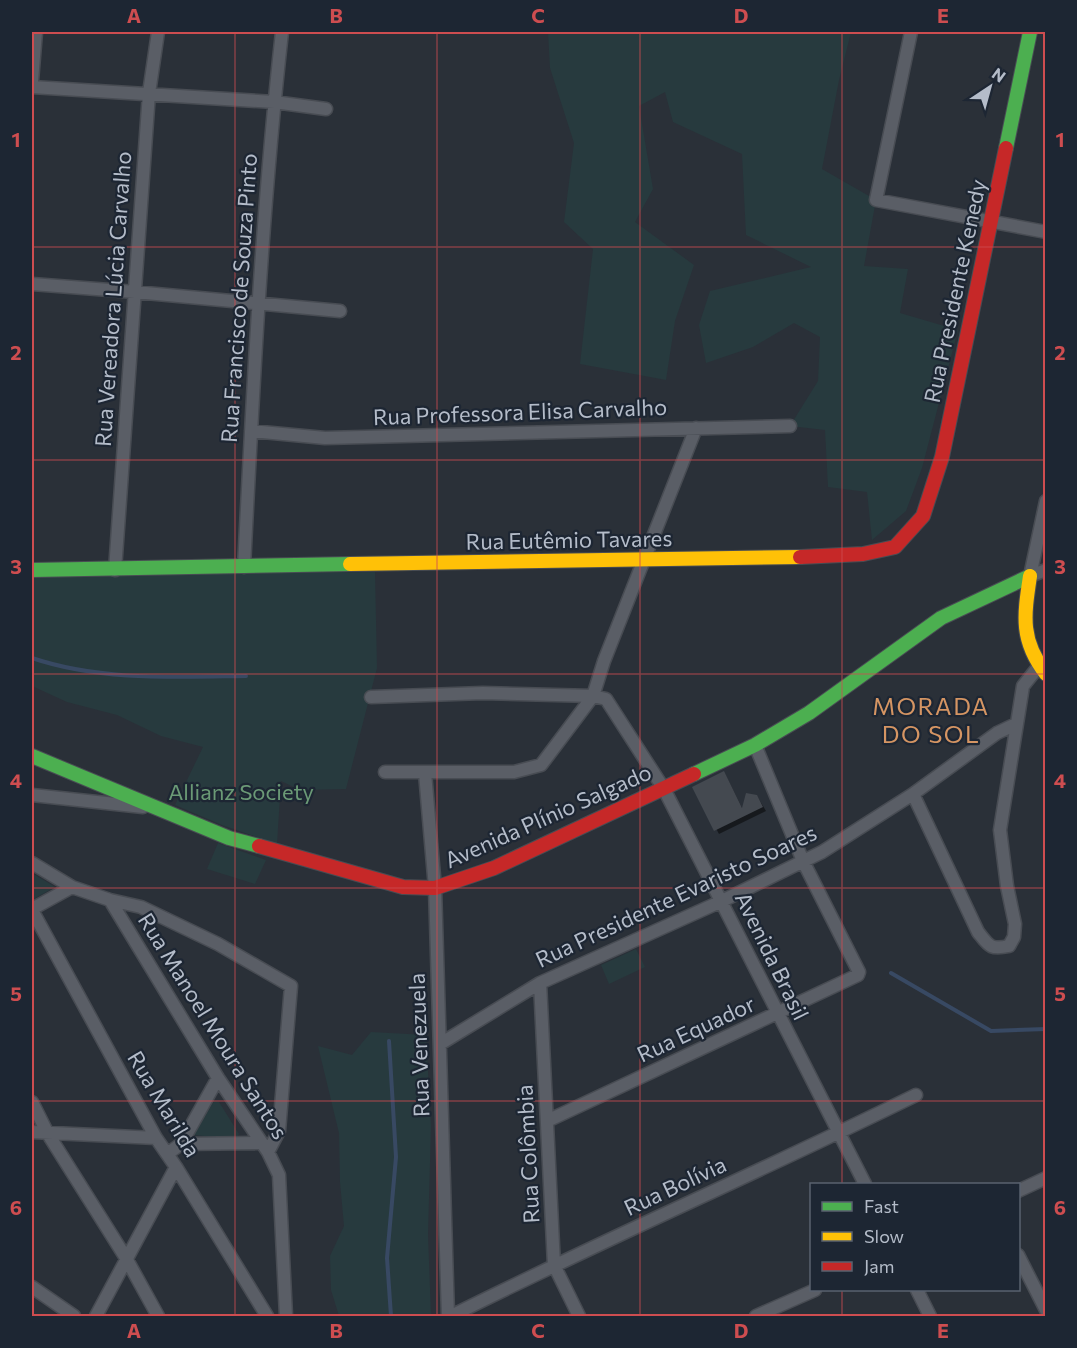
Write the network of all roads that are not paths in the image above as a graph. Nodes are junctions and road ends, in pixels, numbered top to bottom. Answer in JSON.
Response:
{"nodes":[{"id":1,"x":36,"y":32,"type":"edge"},
{"id":2,"x":158,"y":32,"type":"edge"},
{"id":3,"x":282,"y":32,"type":"edge"},
{"id":4,"x":911,"y":32,"type":"edge"},
{"id":5,"x":1030,"y":32,"type":"edge"},
{"id":6,"x":32,"y":81,"type":"edge"},
{"id":7,"x":32,"y":87,"type":"edge"},
{"id":8,"x":149,"y":93,"type":"junction"},
{"id":9,"x":274,"y":102,"type":"junction"},
{"id":10,"x":326,"y":108,"type":"dead end"},
{"id":11,"x":991,"y":222,"type":"junction"},
{"id":12,"x":1046,"y":232,"type":"edge"},
{"id":13,"x":32,"y":284,"type":"edge"},
{"id":14,"x":135,"y":292,"type":"junction"},
{"id":15,"x":259,"y":304,"type":"junction"},
{"id":16,"x":340,"y":311,"type":"dead end"},
{"id":17,"x":790,"y":426,"type":"dead end"},
{"id":18,"x":696,"y":428,"type":"junction"},
{"id":19,"x":251,"y":431,"type":"junction"},
{"id":20,"x":1046,"y":501,"type":"edge"},
{"id":21,"x":895,"y":547,"type":"joint"},
{"id":22,"x":645,"y":560,"type":"junction"},
{"id":23,"x":244,"y":567,"type":"junction"},
{"id":24,"x":32,"y":570,"type":"edge"},
{"id":25,"x":115,"y":570,"type":"junction"},
{"id":26,"x":1046,"y":570,"type":"edge"},
{"id":27,"x":1030,"y":576,"type":"junction"},
{"id":28,"x":1042,"y":670,"type":"edge"},
{"id":29,"x":592,"y":696,"type":"junction"},
{"id":30,"x":371,"y":697,"type":"dead end"},
{"id":31,"x":1016,"y":724,"type":"junction"},
{"id":32,"x":755,"y":745,"type":"junction"},
{"id":33,"x":32,"y":756,"type":"edge"},
{"id":34,"x":385,"y":772,"type":"dead end"},
{"id":35,"x":425,"y":774,"type":"junction"},
{"id":36,"x":664,"y":789,"type":"junction"},
{"id":37,"x":913,"y":794,"type":"junction"},
{"id":38,"x":32,"y":795,"type":"edge"},
{"id":39,"x":162,"y":809,"type":"junction"},
{"id":40,"x":803,"y":861,"type":"junction"},
{"id":41,"x":32,"y":863,"type":"edge"},
{"id":42,"x":72,"y":887,"type":"junction"},
{"id":43,"x":435,"y":888,"type":"junction"},
{"id":44,"x":110,"y":900,"type":"junction"},
{"id":45,"x":722,"y":902,"type":"junction"},
{"id":46,"x":32,"y":909,"type":"edge"},
{"id":47,"x":540,"y":983,"type":"junction"},
{"id":48,"x":777,"y":1015,"type":"junction"},
{"id":49,"x":440,"y":1044,"type":"junction"},
{"id":50,"x":218,"y":1078,"type":"junction"},
{"id":51,"x":916,"y":1095,"type":"dead end"},
{"id":52,"x":32,"y":1102,"type":"edge"},
{"id":53,"x":547,"y":1122,"type":"junction"},
{"id":54,"x":32,"y":1132,"type":"edge"},
{"id":55,"x":840,"y":1133,"type":"junction"},
{"id":56,"x":48,"y":1134,"type":"junction"},
{"id":57,"x":156,"y":1138,"type":"junction"},
{"id":58,"x":181,"y":1144,"type":"junction"},
{"id":59,"x":265,"y":1147,"type":"junction"},
{"id":60,"x":167,"y":1154,"type":"junction"},
{"id":61,"x":176,"y":1167,"type":"junction"},
{"id":62,"x":1046,"y":1178,"type":"edge"},
{"id":63,"x":864,"y":1183,"type":"edge"},
{"id":64,"x":1020,"y":1190,"type":"edge"},
{"id":65,"x":126,"y":1258,"type":"junction"},
{"id":66,"x":1020,"y":1259,"type":"edge"},
{"id":67,"x":554,"y":1265,"type":"junction"},
{"id":68,"x":32,"y":1287,"type":"edge"},
{"id":69,"x":813,"y":1291,"type":"edge"},
{"id":70,"x":917,"y":1291,"type":"edge"},
{"id":71,"x":1046,"y":1311,"type":"edge"},
{"id":72,"x":74,"y":1317,"type":"edge"},
{"id":73,"x":96,"y":1317,"type":"edge"},
{"id":74,"x":158,"y":1317,"type":"edge"},
{"id":75,"x":267,"y":1317,"type":"edge"},
{"id":76,"x":286,"y":1317,"type":"edge"},
{"id":77,"x":450,"y":1317,"type":"edge"},
{"id":78,"x":579,"y":1317,"type":"edge"},
{"id":79,"x":756,"y":1317,"type":"edge"},
{"id":80,"x":930,"y":1317,"type":"edge"}],
"edges":[{"from":1,"to":6,"type":"street"},
{"from":2,"to":8,"type":"street","name":"Rua Vereadora Lúcia Carvalho"},
{"from":3,"to":9,"type":"street","name":"Rua Francisco de Souza Pinto"},
{"from":4,"to":11,"type":"street"},
{"from":5,"to":11,"type":"street","name":"Rua Presidente Kenedy"},
{"from":7,"to":8,"type":"street"},
{"from":8,"to":9,"type":"street"},
{"from":8,"to":14,"type":"street","name":"Rua Vereadora Lúcia Carvalho"},
{"from":9,"to":10,"type":"street"},
{"from":9,"to":15,"type":"street","name":"Rua Francisco de Souza Pinto"},
{"from":11,"to":12,"type":"street"},
{"from":11,"to":21,"type":"street","name":"Rua Presidente Kenedy"},
{"from":13,"to":14,"type":"street"},
{"from":14,"to":15,"type":"street"},
{"from":14,"to":25,"type":"street","name":"Rua Vereadora Lúcia Carvalho"},
{"from":15,"to":16,"type":"street"},
{"from":15,"to":19,"type":"street","name":"Rua Francisco de Souza Pinto"},
{"from":17,"to":18,"type":"street","name":"Rua Professora Elisa Carvalho"},
{"from":18,"to":19,"type":"street","name":"Rua Professora Elisa Carvalho"},
{"from":18,"to":22,"type":"street"},
{"from":19,"to":23,"type":"street","name":"Rua Francisco de Souza Pinto"},
{"from":20,"to":27,"type":"street"},
{"from":21,"to":22,"type":"street","name":"Rua Eutêmio Tavares"},
{"from":22,"to":23,"type":"street","name":"Rua Eutêmio Tavares"},
{"from":22,"to":29,"type":"street"},
{"from":23,"to":25,"type":"street","name":"Rua Eutêmio Tavares"},
{"from":24,"to":25,"type":"street","name":"Rua Eutêmio Tavares"},
{"from":26,"to":27,"type":"street","name":"Avenida Plínio Salgado"},
{"from":27,"to":28,"type":"street"},
{"from":27,"to":32,"type":"street","name":"Avenida Plínio Salgado"},
{"from":28,"to":31,"type":"street"},
{"from":29,"to":30,"type":"street"},
{"from":29,"to":35,"type":"street"},
{"from":29,"to":36,"type":"street","name":"Avenida Brasil"},
{"from":31,"to":37,"type":"street","name":"Rua Presidente Evaristo Soares"},
{"from":31,"to":37,"type":"street"},
{"from":32,"to":36,"type":"street","name":"Avenida Plínio Salgado"},
{"from":32,"to":40,"type":"street"},
{"from":33,"to":39,"type":"street","name":"Avenida Plínio Salgado"},
{"from":34,"to":35,"type":"street"},
{"from":35,"to":43,"type":"street","name":"Rua Venezuela"},
{"from":36,"to":43,"type":"street","name":"Avenida Plínio Salgado"},
{"from":36,"to":45,"type":"street","name":"Avenida Brasil"},
{"from":37,"to":40,"type":"street","name":"Rua Presidente Evaristo Soares"},
{"from":38,"to":39,"type":"street"},
{"from":39,"to":43,"type":"street","name":"Avenida Plínio Salgado"},
{"from":40,"to":45,"type":"street","name":"Rua Presidente Evaristo Soares"},
{"from":40,"to":48,"type":"street","name":"Rua Equador"},
{"from":41,"to":42,"type":"street"},
{"from":42,"to":44,"type":"street"},
{"from":42,"to":46,"type":"street"},
{"from":43,"to":49,"type":"street","name":"Rua Venezuela"},
{"from":44,"to":50,"type":"street","name":"Rua Manoel Moura Santos"},
{"from":44,"to":59,"type":"street"},
{"from":45,"to":47,"type":"street","name":"Rua Presidente Evaristo Soares"},
{"from":45,"to":48,"type":"street","name":"Avenida Brasil"},
{"from":46,"to":57,"type":"street","name":"Rua Marilda"},
{"from":47,"to":49,"type":"street","name":"Rua Presidente Evaristo Soares"},
{"from":47,"to":53,"type":"street","name":"Rua Colômbia"},
{"from":48,"to":53,"type":"street","name":"Rua Equador"},
{"from":48,"to":55,"type":"street","name":"Avenida Brasil"},
{"from":49,"to":77,"type":"street","name":"Rua Venezuela"},
{"from":50,"to":58,"type":"street"},
{"from":50,"to":59,"type":"street","name":"Rua Manoel Moura Santos"},
{"from":51,"to":55,"type":"street","name":"Rua Bolívia"},
{"from":52,"to":56,"type":"street"},
{"from":53,"to":67,"type":"street","name":"Rua Colômbia"},
{"from":54,"to":56,"type":"street"},
{"from":55,"to":63,"type":"street","name":"Avenida Brasil"},
{"from":55,"to":67,"type":"street","name":"Rua Bolívia"},
{"from":56,"to":57,"type":"street"},
{"from":56,"to":65,"type":"street"},
{"from":57,"to":60,"type":"street","name":"Rua Marilda"},
{"from":58,"to":59,"type":"street"},
{"from":58,"to":60,"type":"street"},
{"from":59,"to":76,"type":"street","name":"Rua Manoel Moura Santos"},
{"from":60,"to":61,"type":"street","name":"Rua Marilda"},
{"from":61,"to":65,"type":"street"},
{"from":61,"to":75,"type":"street","name":"Rua Marilda"},
{"from":62,"to":64,"type":"street"},
{"from":65,"to":73,"type":"street"},
{"from":65,"to":74,"type":"street"},
{"from":66,"to":71,"type":"street"},
{"from":67,"to":77,"type":"street","name":"Rua Bolívia"},
{"from":67,"to":78,"type":"street","name":"Rua Colômbia"},
{"from":68,"to":72,"type":"street"},
{"from":69,"to":79,"type":"street"},
{"from":70,"to":80,"type":"street"}]}
